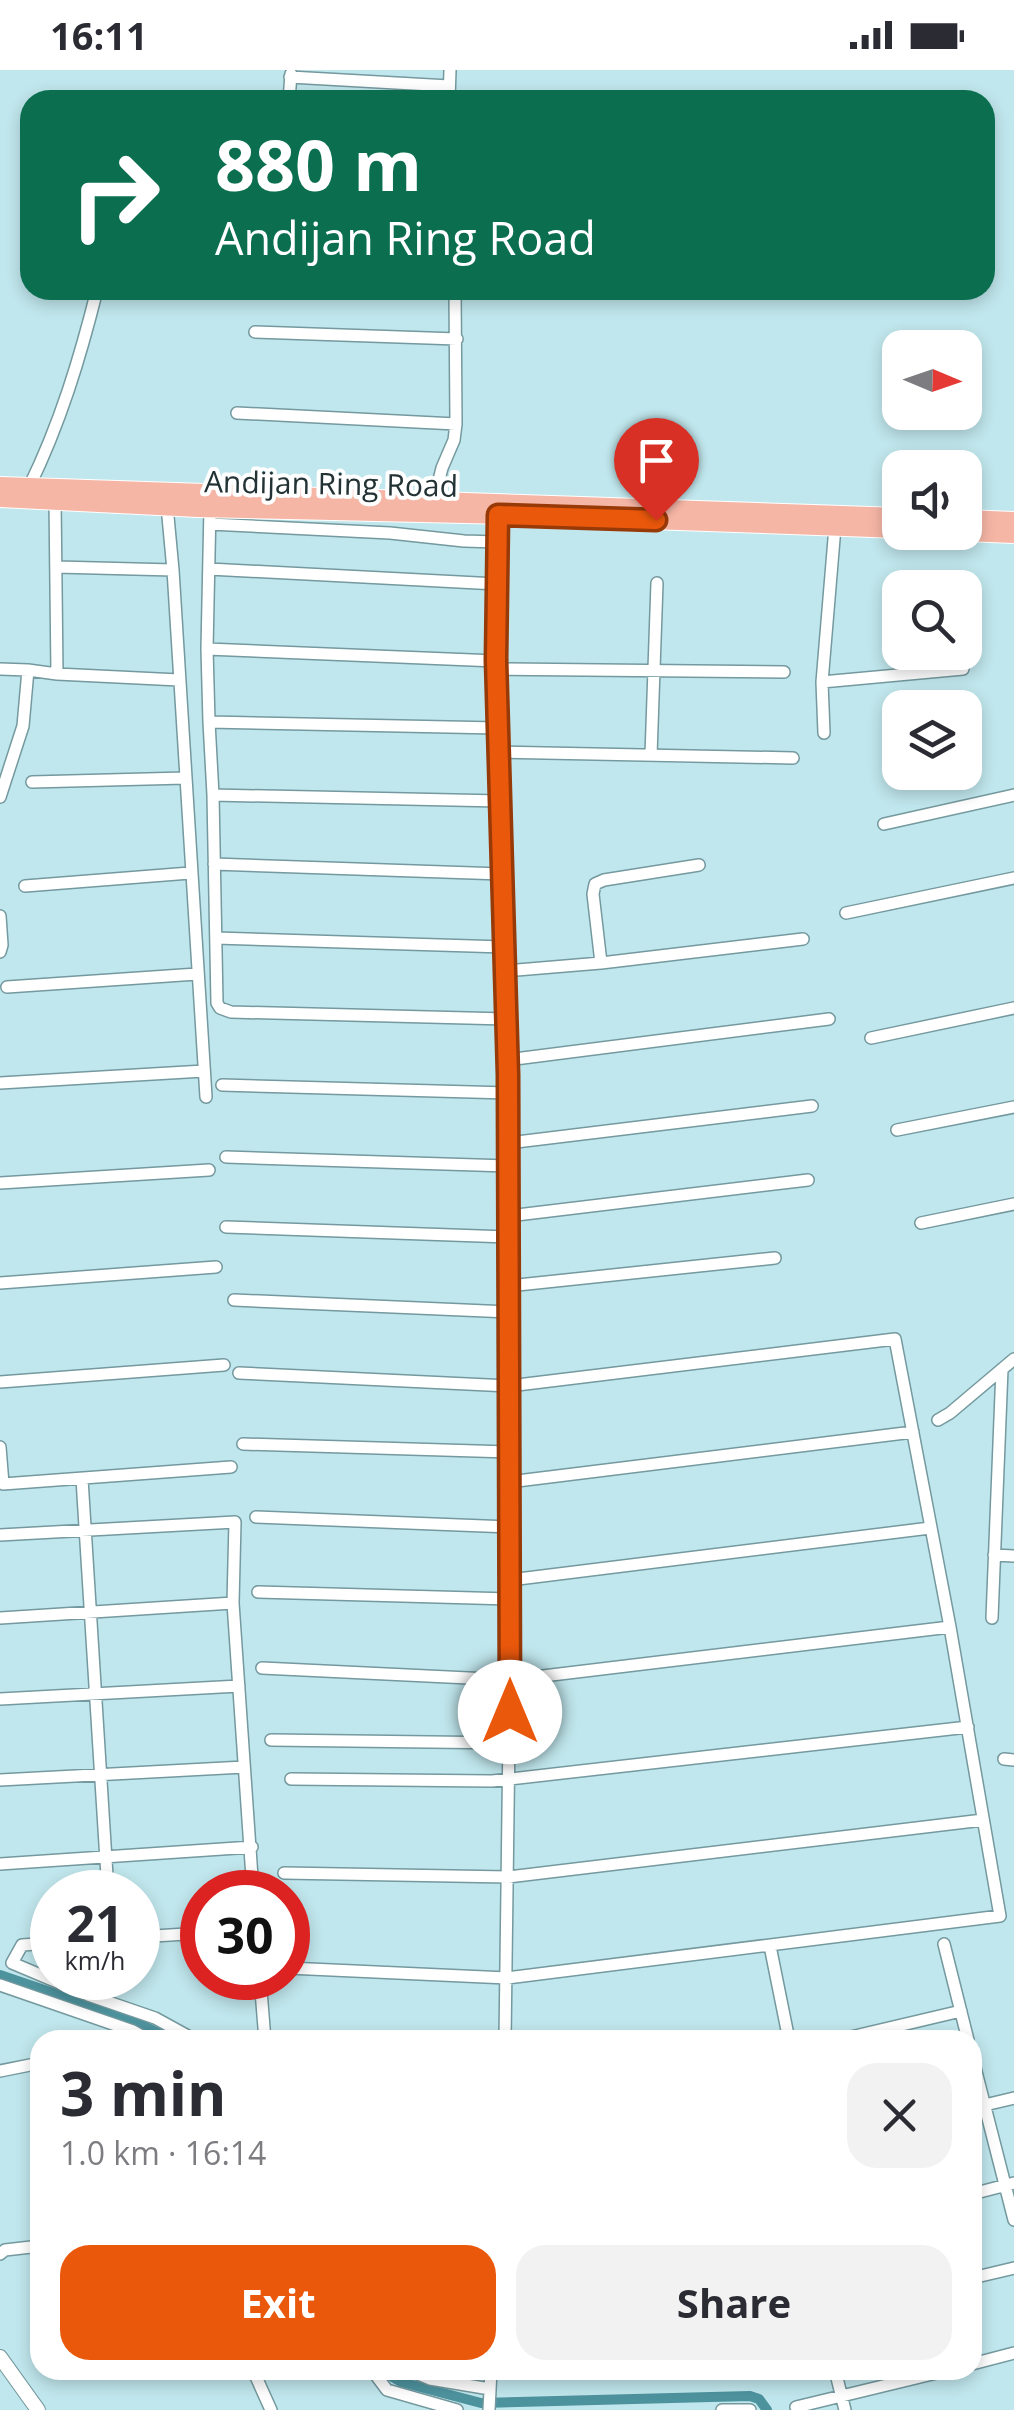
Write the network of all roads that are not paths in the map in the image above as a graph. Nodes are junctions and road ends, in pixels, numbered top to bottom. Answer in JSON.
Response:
{"nodes":[{"id":1,"x":450,"y":70,"type":"edge"},
{"id":2,"x":290,"y":74,"type":"edge"},
{"id":3,"x":449,"y":86,"type":"junction"},
{"id":4,"x":449,"y":90,"type":"edge"},
{"id":5,"x":94,"y":300,"type":"edge"},
{"id":6,"x":455,"y":300,"type":"edge"},
{"id":7,"x":255,"y":332,"type":"dead end"},
{"id":8,"x":457,"y":339,"type":"junction"},
{"id":9,"x":237,"y":413,"type":"dead end"},
{"id":10,"x":456,"y":424,"type":"junction"},
{"id":11,"x":0,"y":486,"type":"edge"},
{"id":12,"x":29,"y":487,"type":"junction"},
{"id":13,"x":0,"y":498,"type":"edge"},
{"id":14,"x":55,"y":500,"type":"junction"},
{"id":15,"x":434,"y":500,"type":"junction"},
{"id":16,"x":166,"y":506,"type":"junction"},
{"id":17,"x":498,"y":509,"type":"junction"},
{"id":18,"x":210,"y":516,"type":"junction"},
{"id":19,"x":882,"y":517,"type":"edge"},
{"id":20,"x":982,"y":520,"type":"edge"},
{"id":21,"x":1014,"y":521,"type":"edge"},
{"id":22,"x":835,"y":527,"type":"junction"},
{"id":23,"x":882,"y":529,"type":"edge"},
{"id":24,"x":982,"y":533,"type":"edge"},
{"id":25,"x":1014,"y":534,"type":"edge"},
{"id":26,"x":497,"y":542,"type":"junction"},
{"id":27,"x":57,"y":567,"type":"junction"},
{"id":28,"x":209,"y":569,"type":"junction"},
{"id":29,"x":174,"y":570,"type":"junction"},
{"id":30,"x":658,"y":583,"type":"dead end"},
{"id":31,"x":497,"y":584,"type":"junction"},
{"id":32,"x":208,"y":649,"type":"junction"},
{"id":33,"x":496,"y":665,"type":"junction"},
{"id":34,"x":0,"y":669,"type":"edge"},
{"id":35,"x":28,"y":670,"type":"junction"},
{"id":36,"x":953,"y":670,"type":"edge"},
{"id":37,"x":654,"y":672,"type":"junction"},
{"id":38,"x":784,"y":672,"type":"dead end"},
{"id":39,"x":57,"y":674,"type":"junction"},
{"id":40,"x":179,"y":680,"type":"junction"},
{"id":41,"x":822,"y":682,"type":"junction"},
{"id":42,"x":209,"y":722,"type":"junction"},
{"id":43,"x":497,"y":728,"type":"junction"},
{"id":44,"x":824,"y":733,"type":"dead end"},
{"id":45,"x":498,"y":752,"type":"junction"},
{"id":46,"x":651,"y":755,"type":"junction"},
{"id":47,"x":792,"y":758,"type":"dead end"},
{"id":48,"x":6,"y":765,"type":"edge"},
{"id":49,"x":185,"y":778,"type":"junction"},
{"id":50,"x":32,"y":782,"type":"dead end"},
{"id":51,"x":213,"y":795,"type":"junction"},
{"id":52,"x":1014,"y":795,"type":"edge"},
{"id":53,"x":0,"y":797,"type":"edge"},
{"id":54,"x":500,"y":801,"type":"junction"},
{"id":55,"x":884,"y":824,"type":"dead end"},
{"id":56,"x":214,"y":864,"type":"junction"},
{"id":57,"x":700,"y":865,"type":"dead end"},
{"id":58,"x":190,"y":873,"type":"junction"},
{"id":59,"x":502,"y":874,"type":"junction"},
{"id":60,"x":1014,"y":878,"type":"edge"},
{"id":61,"x":25,"y":886,"type":"dead end"},
{"id":62,"x":846,"y":913,"type":"dead end"},
{"id":63,"x":0,"y":916,"type":"edge"},
{"id":64,"x":216,"y":938,"type":"junction"},
{"id":65,"x":802,"y":939,"type":"dead end"},
{"id":66,"x":504,"y":947,"type":"junction"},
{"id":67,"x":0,"y":952,"type":"edge"},
{"id":68,"x":601,"y":963,"type":"junction"},
{"id":69,"x":505,"y":971,"type":"junction"},
{"id":70,"x":196,"y":974,"type":"junction"},
{"id":71,"x":7,"y":987,"type":"dead end"},
{"id":72,"x":1014,"y":1008,"type":"edge"},
{"id":73,"x":506,"y":1019,"type":"junction"},
{"id":74,"x":829,"y":1019,"type":"dead end"},
{"id":75,"x":871,"y":1038,"type":"dead end"},
{"id":76,"x":507,"y":1060,"type":"junction"},
{"id":77,"x":204,"y":1071,"type":"junction"},
{"id":78,"x":0,"y":1082,"type":"edge"},
{"id":79,"x":222,"y":1085,"type":"dead end"},
{"id":80,"x":508,"y":1093,"type":"junction"},
{"id":81,"x":206,"y":1097,"type":"dead end"},
{"id":82,"x":812,"y":1106,"type":"dead end"},
{"id":83,"x":1014,"y":1107,"type":"edge"},
{"id":84,"x":897,"y":1130,"type":"dead end"},
{"id":85,"x":508,"y":1143,"type":"junction"},
{"id":86,"x":226,"y":1157,"type":"dead end"},
{"id":87,"x":508,"y":1166,"type":"junction"},
{"id":88,"x":210,"y":1170,"type":"dead end"},
{"id":89,"x":808,"y":1180,"type":"dead end"},
{"id":90,"x":0,"y":1182,"type":"edge"},
{"id":91,"x":1014,"y":1204,"type":"edge"},
{"id":92,"x":508,"y":1216,"type":"junction"},
{"id":93,"x":921,"y":1223,"type":"dead end"},
{"id":94,"x":226,"y":1227,"type":"dead end"},
{"id":95,"x":508,"y":1238,"type":"junction"},
{"id":96,"x":775,"y":1258,"type":"dead end"},
{"id":97,"x":216,"y":1267,"type":"dead end"},
{"id":98,"x":0,"y":1283,"type":"edge"},
{"id":99,"x":508,"y":1286,"type":"junction"},
{"id":100,"x":234,"y":1300,"type":"dead end"},
{"id":101,"x":508,"y":1312,"type":"junction"},
{"id":102,"x":1014,"y":1360,"type":"edge"},
{"id":103,"x":224,"y":1364,"type":"dead end"},
{"id":104,"x":1002,"y":1370,"type":"junction"},
{"id":105,"x":239,"y":1373,"type":"dead end"},
{"id":106,"x":0,"y":1382,"type":"edge"},
{"id":107,"x":509,"y":1386,"type":"junction"},
{"id":108,"x":938,"y":1420,"type":"dead end"},
{"id":109,"x":913,"y":1432,"type":"junction"},
{"id":110,"x":243,"y":1444,"type":"dead end"},
{"id":111,"x":0,"y":1447,"type":"edge"},
{"id":112,"x":509,"y":1452,"type":"junction"},
{"id":113,"x":231,"y":1468,"type":"dead end"},
{"id":114,"x":82,"y":1479,"type":"junction"},
{"id":115,"x":509,"y":1482,"type":"junction"},
{"id":116,"x":256,"y":1517,"type":"dead end"},
{"id":117,"x":510,"y":1527,"type":"junction"},
{"id":118,"x":930,"y":1528,"type":"junction"},
{"id":119,"x":86,"y":1530,"type":"junction"},
{"id":120,"x":0,"y":1535,"type":"edge"},
{"id":121,"x":994,"y":1555,"type":"junction"},
{"id":122,"x":1014,"y":1556,"type":"edge"},
{"id":123,"x":510,"y":1580,"type":"junction"},
{"id":124,"x":258,"y":1592,"type":"dead end"},
{"id":125,"x":510,"y":1599,"type":"junction"},
{"id":126,"x":233,"y":1604,"type":"junction"},
{"id":127,"x":92,"y":1611,"type":"junction"},
{"id":128,"x":0,"y":1618,"type":"edge"},
{"id":129,"x":992,"y":1618,"type":"dead end"},
{"id":130,"x":950,"y":1626,"type":"junction"},
{"id":131,"x":262,"y":1668,"type":"dead end"},
{"id":132,"x":510,"y":1680,"type":"junction"},
{"id":133,"x":239,"y":1686,"type":"junction"},
{"id":134,"x":96,"y":1695,"type":"junction"},
{"id":135,"x":0,"y":1698,"type":"edge"},
{"id":136,"x":968,"y":1727,"type":"junction"},
{"id":137,"x":271,"y":1740,"type":"dead end"},
{"id":138,"x":510,"y":1743,"type":"junction"},
{"id":139,"x":244,"y":1767,"type":"junction"},
{"id":140,"x":100,"y":1774,"type":"junction"},
{"id":141,"x":290,"y":1779,"type":"dead end"},
{"id":142,"x":509,"y":1779,"type":"junction"},
{"id":143,"x":0,"y":1780,"type":"edge"},
{"id":144,"x":983,"y":1820,"type":"junction"},
{"id":145,"x":252,"y":1847,"type":"junction"},
{"id":146,"x":106,"y":1857,"type":"junction"},
{"id":147,"x":0,"y":1864,"type":"edge"},
{"id":148,"x":107,"y":1870,"type":"edge"},
{"id":149,"x":253,"y":1870,"type":"edge"},
{"id":150,"x":310,"y":1873,"type":"edge"},
{"id":151,"x":508,"y":1877,"type":"junction"},
{"id":152,"x":944,"y":1944,"type":"dead end"},
{"id":153,"x":30,"y":1945,"type":"edge"},
{"id":154,"x":770,"y":1946,"type":"junction"},
{"id":155,"x":6,"y":1962,"type":"edge"},
{"id":156,"x":310,"y":1969,"type":"edge"},
{"id":157,"x":507,"y":1978,"type":"junction"},
{"id":158,"x":0,"y":1984,"type":"edge"},
{"id":159,"x":262,"y":2000,"type":"edge"},
{"id":160,"x":961,"y":2010,"type":"junction"},
{"id":161,"x":127,"y":2030,"type":"edge"},
{"id":162,"x":177,"y":2030,"type":"edge"},
{"id":163,"x":264,"y":2030,"type":"edge"},
{"id":164,"x":505,"y":2030,"type":"edge"},
{"id":165,"x":787,"y":2030,"type":"edge"},
{"id":166,"x":879,"y":2030,"type":"edge"},
{"id":167,"x":966,"y":2030,"type":"edge"},
{"id":168,"x":30,"y":2066,"type":"edge"},
{"id":169,"x":0,"y":2071,"type":"edge"},
{"id":170,"x":1014,"y":2098,"type":"edge"},
{"id":171,"x":982,"y":2105,"type":"edge"},
{"id":172,"x":982,"y":2114,"type":"edge"},
{"id":173,"x":1010,"y":2184,"type":"edge"},
{"id":174,"x":982,"y":2191,"type":"edge"},
{"id":175,"x":1014,"y":2220,"type":"edge"},
{"id":176,"x":30,"y":2247,"type":"edge"},
{"id":177,"x":0,"y":2254,"type":"edge"},
{"id":178,"x":1014,"y":2268,"type":"edge"},
{"id":179,"x":982,"y":2276,"type":"edge"},
{"id":180,"x":1014,"y":2354,"type":"edge"},
{"id":181,"x":0,"y":2357,"type":"edge"},
{"id":182,"x":982,"y":2362,"type":"edge"},
{"id":183,"x":258,"y":2380,"type":"edge"},
{"id":184,"x":380,"y":2380,"type":"edge"},
{"id":185,"x":435,"y":2380,"type":"edge"},
{"id":186,"x":491,"y":2380,"type":"edge"},
{"id":187,"x":918,"y":2380,"type":"edge"},
{"id":188,"x":490,"y":2392,"type":"junction"},
{"id":189,"x":844,"y":2404,"type":"edge"},
{"id":190,"x":796,"y":2407,"type":"dead end"},
{"id":191,"x":38,"y":2410,"type":"edge"},
{"id":192,"x":271,"y":2410,"type":"edge"},
{"id":193,"x":457,"y":2410,"type":"edge"},
{"id":194,"x":489,"y":2410,"type":"edge"},
{"id":195,"x":722,"y":2410,"type":"edge"},
{"id":196,"x":750,"y":2410,"type":"edge"}],
"edges":[{"from":1,"to":3,"type":"street"},
{"from":2,"to":3,"type":"street"},
{"from":3,"to":4,"type":"street"},
{"from":5,"to":12,"type":"street"},
{"from":6,"to":8,"type":"street"},
{"from":7,"to":8,"type":"street"},
{"from":8,"to":10,"type":"street"},
{"from":9,"to":10,"type":"street"},
{"from":10,"to":15,"type":"street"},
{"from":11,"to":12,"type":"highway","name":"Andijan Ring Road"},
{"from":12,"to":15,"type":"highway","name":"Andijan Ring Road"},
{"from":13,"to":14,"type":"highway","name":"Andijan Ring Road"},
{"from":14,"to":16,"type":"highway","name":"Andijan Ring Road"},
{"from":14,"to":27,"type":"street"},
{"from":15,"to":17,"type":"highway","name":"Andijan Ring Road"},
{"from":16,"to":18,"type":"highway","name":"Andijan Ring Road"},
{"from":16,"to":29,"type":"street"},
{"from":17,"to":18,"type":"highway","name":"Andijan Ring Road"},
{"from":17,"to":19,"type":"highway","name":"Andijan Ring Road"},
{"from":17,"to":22,"type":"highway","name":"Andijan Ring Road"},
{"from":17,"to":26,"type":"street"},
{"from":18,"to":26,"type":"street"},
{"from":18,"to":28,"type":"street"},
{"from":20,"to":21,"type":"highway"},
{"from":22,"to":23,"type":"highway","name":"Andijan Ring Road"},
{"from":22,"to":41,"type":"street"},
{"from":24,"to":25,"type":"highway"},
{"from":26,"to":31,"type":"street"},
{"from":27,"to":29,"type":"street"},
{"from":27,"to":39,"type":"street"},
{"from":28,"to":31,"type":"street"},
{"from":28,"to":32,"type":"street"},
{"from":29,"to":40,"type":"street"},
{"from":30,"to":37,"type":"street"},
{"from":31,"to":33,"type":"street"},
{"from":32,"to":33,"type":"street"},
{"from":32,"to":42,"type":"street"},
{"from":33,"to":37,"type":"street"},
{"from":33,"to":43,"type":"street"},
{"from":34,"to":35,"type":"street"},
{"from":35,"to":39,"type":"street"},
{"from":35,"to":48,"type":"street"},
{"from":36,"to":41,"type":"street"},
{"from":37,"to":38,"type":"street"},
{"from":37,"to":46,"type":"street"},
{"from":39,"to":40,"type":"street"},
{"from":40,"to":49,"type":"street"},
{"from":41,"to":44,"type":"street"},
{"from":42,"to":43,"type":"street"},
{"from":42,"to":51,"type":"street"},
{"from":43,"to":45,"type":"street"},
{"from":45,"to":46,"type":"street"},
{"from":45,"to":54,"type":"street"},
{"from":46,"to":47,"type":"street"},
{"from":48,"to":53,"type":"street"},
{"from":49,"to":50,"type":"street"},
{"from":49,"to":58,"type":"street"},
{"from":51,"to":54,"type":"street"},
{"from":51,"to":56,"type":"street"},
{"from":52,"to":55,"type":"street"},
{"from":54,"to":59,"type":"street"},
{"from":56,"to":59,"type":"street"},
{"from":56,"to":64,"type":"street"},
{"from":57,"to":68,"type":"street"},
{"from":58,"to":61,"type":"street"},
{"from":58,"to":70,"type":"street"},
{"from":59,"to":66,"type":"street"},
{"from":60,"to":62,"type":"street"},
{"from":63,"to":67,"type":"street"},
{"from":64,"to":66,"type":"street"},
{"from":64,"to":73,"type":"street"},
{"from":65,"to":68,"type":"street"},
{"from":66,"to":69,"type":"street"},
{"from":68,"to":69,"type":"street"},
{"from":69,"to":73,"type":"street"},
{"from":70,"to":71,"type":"street"},
{"from":70,"to":77,"type":"street"},
{"from":72,"to":75,"type":"street"},
{"from":73,"to":76,"type":"street"},
{"from":74,"to":76,"type":"street"},
{"from":76,"to":80,"type":"street"},
{"from":77,"to":78,"type":"street"},
{"from":77,"to":81,"type":"street"},
{"from":79,"to":80,"type":"street"},
{"from":80,"to":85,"type":"street"},
{"from":82,"to":85,"type":"street"},
{"from":83,"to":84,"type":"street"},
{"from":85,"to":87,"type":"street"},
{"from":86,"to":87,"type":"street"},
{"from":87,"to":92,"type":"street"},
{"from":88,"to":90,"type":"street"},
{"from":89,"to":92,"type":"street"},
{"from":91,"to":93,"type":"street"},
{"from":92,"to":95,"type":"street"},
{"from":94,"to":95,"type":"street"},
{"from":95,"to":99,"type":"street"},
{"from":96,"to":99,"type":"street"},
{"from":97,"to":98,"type":"street"},
{"from":99,"to":101,"type":"street"},
{"from":100,"to":101,"type":"street"},
{"from":101,"to":107,"type":"street"},
{"from":102,"to":104,"type":"street"},
{"from":103,"to":106,"type":"street"},
{"from":104,"to":108,"type":"street"},
{"from":104,"to":121,"type":"street"},
{"from":105,"to":107,"type":"street"},
{"from":107,"to":109,"type":"street"},
{"from":107,"to":112,"type":"street"},
{"from":109,"to":115,"type":"street"},
{"from":109,"to":118,"type":"street"},
{"from":110,"to":112,"type":"street"},
{"from":111,"to":114,"type":"street"},
{"from":112,"to":115,"type":"street"},
{"from":113,"to":114,"type":"street"},
{"from":114,"to":119,"type":"street"},
{"from":115,"to":117,"type":"street"},
{"from":116,"to":117,"type":"street"},
{"from":117,"to":123,"type":"street"},
{"from":118,"to":123,"type":"street"},
{"from":118,"to":130,"type":"street"},
{"from":119,"to":120,"type":"street"},
{"from":119,"to":126,"type":"street"},
{"from":119,"to":127,"type":"street"},
{"from":121,"to":122,"type":"street"},
{"from":121,"to":129,"type":"street"},
{"from":123,"to":125,"type":"street"},
{"from":124,"to":125,"type":"street"},
{"from":125,"to":132,"type":"street"},
{"from":126,"to":127,"type":"street"},
{"from":126,"to":133,"type":"street"},
{"from":127,"to":128,"type":"street"},
{"from":127,"to":134,"type":"street"},
{"from":130,"to":132,"type":"street"},
{"from":130,"to":136,"type":"street"},
{"from":131,"to":132,"type":"street"},
{"from":132,"to":138,"type":"street"},
{"from":133,"to":134,"type":"street"},
{"from":133,"to":139,"type":"street"},
{"from":134,"to":135,"type":"street"},
{"from":134,"to":140,"type":"street"},
{"from":136,"to":142,"type":"street"},
{"from":136,"to":144,"type":"street"},
{"from":137,"to":138,"type":"street"},
{"from":138,"to":142,"type":"street"},
{"from":139,"to":140,"type":"street"},
{"from":139,"to":145,"type":"street"},
{"from":140,"to":143,"type":"street"},
{"from":140,"to":146,"type":"street"},
{"from":141,"to":142,"type":"street"},
{"from":142,"to":151,"type":"street"},
{"from":144,"to":151,"type":"street"},
{"from":144,"to":154,"type":"street"},
{"from":145,"to":146,"type":"street"},
{"from":145,"to":149,"type":"street"},
{"from":146,"to":147,"type":"street"},
{"from":146,"to":148,"type":"street"},
{"from":150,"to":151,"type":"street"},
{"from":151,"to":157,"type":"street"},
{"from":152,"to":160,"type":"street"},
{"from":153,"to":155,"type":"street"},
{"from":154,"to":157,"type":"street"},
{"from":154,"to":165,"type":"street"},
{"from":155,"to":162,"type":"street"},
{"from":156,"to":157,"type":"street"},
{"from":157,"to":164,"type":"street"},
{"from":158,"to":161,"type":"street"},
{"from":159,"to":163,"type":"street"},
{"from":160,"to":166,"type":"street"},
{"from":160,"to":167,"type":"street"},
{"from":168,"to":169,"type":"street"},
{"from":170,"to":171,"type":"street"},
{"from":172,"to":173,"type":"street"},
{"from":173,"to":174,"type":"street"},
{"from":173,"to":175,"type":"street"},
{"from":176,"to":177,"type":"street"},
{"from":178,"to":179,"type":"street"},
{"from":180,"to":182,"type":"street"},
{"from":181,"to":191,"type":"street"},
{"from":183,"to":192,"type":"street"},
{"from":184,"to":193,"type":"street"},
{"from":185,"to":188,"type":"street"},
{"from":186,"to":188,"type":"street"},
{"from":187,"to":189,"type":"street"},
{"from":188,"to":194,"type":"street"},
{"from":189,"to":190,"type":"street"},
{"from":195,"to":196,"type":"street"}]}
